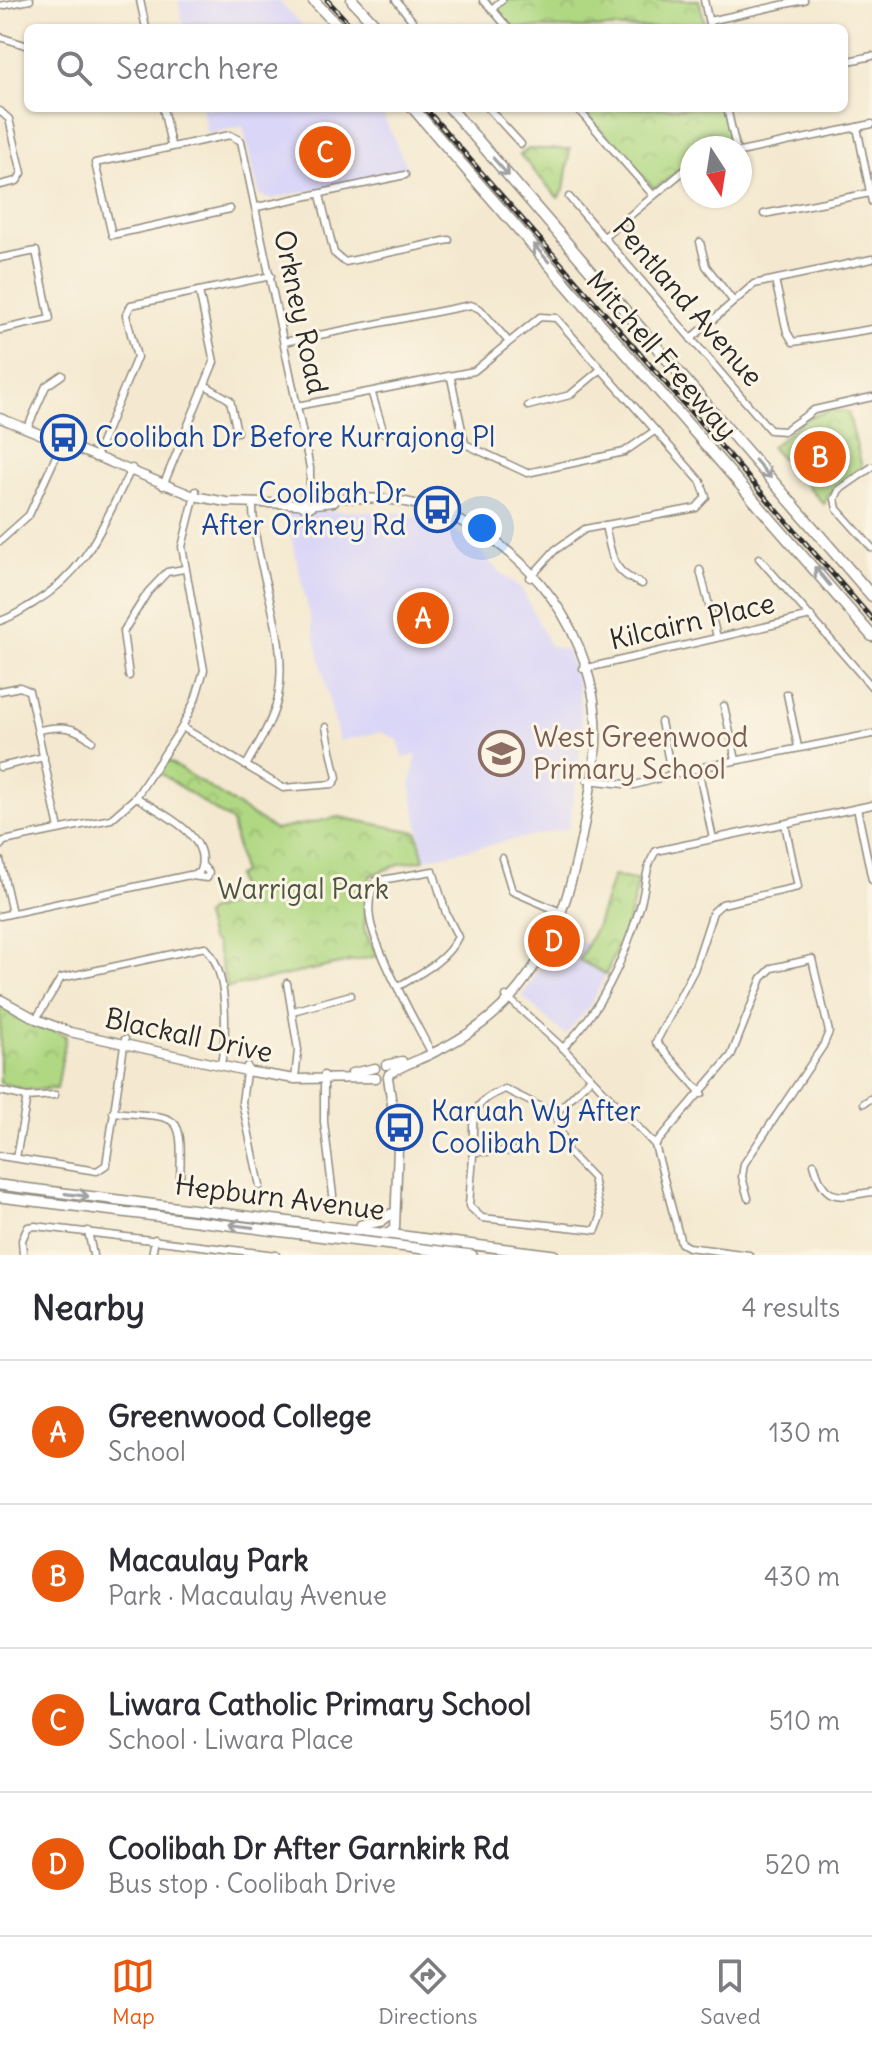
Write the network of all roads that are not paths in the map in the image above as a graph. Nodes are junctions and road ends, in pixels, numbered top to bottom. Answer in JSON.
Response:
{"nodes":[{"id":1,"x":30,"y":0,"type":"edge"},
{"id":2,"x":140,"y":0,"type":"edge"},
{"id":3,"x":313,"y":0,"type":"edge"},
{"id":4,"x":352,"y":0,"type":"edge"},
{"id":5,"x":396,"y":0,"type":"edge"},
{"id":6,"x":483,"y":0,"type":"edge"},
{"id":7,"x":502,"y":0,"type":"edge"},
{"id":8,"x":704,"y":0,"type":"edge"},
{"id":9,"x":804,"y":0,"type":"edge"},
{"id":10,"x":0,"y":6,"type":"edge"},
{"id":11,"x":492,"y":9,"type":"junction"},
{"id":12,"x":145,"y":24,"type":"edge"},
{"id":13,"x":336,"y":24,"type":"edge"},
{"id":14,"x":374,"y":24,"type":"edge"},
{"id":15,"x":415,"y":24,"type":"edge"},
{"id":16,"x":505,"y":24,"type":"edge"},
{"id":17,"x":710,"y":24,"type":"edge"},
{"id":18,"x":714,"y":24,"type":"edge"},
{"id":19,"x":0,"y":31,"type":"edge"},
{"id":20,"x":0,"y":37,"type":"edge"},
{"id":21,"x":24,"y":45,"type":"edge"},
{"id":22,"x":872,"y":56,"type":"edge"},
{"id":23,"x":848,"y":61,"type":"edge"},
{"id":24,"x":0,"y":111,"type":"edge"},
{"id":25,"x":164,"y":112,"type":"edge"},
{"id":26,"x":416,"y":112,"type":"edge"},
{"id":27,"x":453,"y":112,"type":"edge"},
{"id":28,"x":491,"y":112,"type":"edge"},
{"id":29,"x":497,"y":112,"type":"edge"},
{"id":30,"x":580,"y":112,"type":"edge"},
{"id":31,"x":728,"y":112,"type":"edge"},
{"id":32,"x":494,"y":115,"type":"junction"},
{"id":33,"x":872,"y":124,"type":"edge"},
{"id":34,"x":857,"y":127,"type":"junction"},
{"id":35,"x":734,"y":136,"type":"edge"},
{"id":36,"x":521,"y":144,"type":"dead end"},
{"id":37,"x":171,"y":145,"type":"junction"},
{"id":38,"x":752,"y":147,"type":"edge"},
{"id":39,"x":680,"y":174,"type":"edge"},
{"id":40,"x":405,"y":175,"type":"dead end"},
{"id":41,"x":0,"y":185,"type":"edge"},
{"id":42,"x":870,"y":193,"type":"junction"},
{"id":43,"x":320,"y":195,"type":"junction"},
{"id":44,"x":653,"y":195,"type":"junction"},
{"id":45,"x":569,"y":197,"type":"dead end"},
{"id":46,"x":872,"y":202,"type":"edge"},
{"id":47,"x":257,"y":207,"type":"junction"},
{"id":48,"x":230,"y":209,"type":"dead end"},
{"id":49,"x":764,"y":214,"type":"dead end"},
{"id":50,"x":603,"y":238,"type":"junction"},
{"id":51,"x":449,"y":240,"type":"dead end"},
{"id":52,"x":700,"y":242,"type":"dead end"},
{"id":53,"x":0,"y":258,"type":"edge"},
{"id":54,"x":872,"y":259,"type":"edge"},
{"id":55,"x":271,"y":276,"type":"junction"},
{"id":56,"x":775,"y":280,"type":"junction"},
{"id":57,"x":199,"y":291,"type":"junction"},
{"id":58,"x":733,"y":301,"type":"junction"},
{"id":59,"x":872,"y":329,"type":"edge"},
{"id":60,"x":0,"y":330,"type":"edge"},
{"id":61,"x":691,"y":339,"type":"junction"},
{"id":62,"x":284,"y":342,"type":"junction"},
{"id":63,"x":509,"y":342,"type":"junction"},
{"id":64,"x":600,"y":370,"type":"junction"},
{"id":65,"x":62,"y":375,"type":"dead end"},
{"id":66,"x":451,"y":378,"type":"junction"},
{"id":67,"x":205,"y":385,"type":"junction"},
{"id":68,"x":372,"y":394,"type":"junction"},
{"id":69,"x":872,"y":397,"type":"edge"},
{"id":70,"x":297,"y":406,"type":"junction"},
{"id":71,"x":528,"y":406,"type":"dead end"},
{"id":72,"x":0,"y":415,"type":"edge"},
{"id":73,"x":28,"y":427,"type":"junction"},
{"id":74,"x":237,"y":432,"type":"dead end"},
{"id":75,"x":653,"y":432,"type":"junction"},
{"id":76,"x":384,"y":433,"type":"dead end"},
{"id":77,"x":63,"y":441,"type":"junction"},
{"id":78,"x":96,"y":455,"type":"junction"},
{"id":79,"x":872,"y":467,"type":"edge"},
{"id":80,"x":131,"y":470,"type":"junction"},
{"id":81,"x":164,"y":484,"type":"junction"},
{"id":82,"x":195,"y":494,"type":"junction"},
{"id":83,"x":310,"y":498,"type":"junction"},
{"id":84,"x":253,"y":502,"type":"junction"},
{"id":85,"x":605,"y":525,"type":"junction"},
{"id":86,"x":0,"y":541,"type":"edge"},
{"id":87,"x":872,"y":548,"type":"edge"},
{"id":88,"x":759,"y":558,"type":"dead end"},
{"id":89,"x":184,"y":569,"type":"junction"},
{"id":90,"x":700,"y":570,"type":"dead end"},
{"id":91,"x":532,"y":576,"type":"junction"},
{"id":92,"x":642,"y":584,"type":"dead end"},
{"id":93,"x":872,"y":596,"type":"edge"},
{"id":94,"x":811,"y":616,"type":"junction"},
{"id":95,"x":0,"y":621,"type":"edge"},
{"id":96,"x":872,"y":636,"type":"edge"},
{"id":97,"x":717,"y":637,"type":"junction"},
{"id":98,"x":585,"y":668,"type":"junction"},
{"id":99,"x":129,"y":676,"type":"dead end"},
{"id":100,"x":872,"y":687,"type":"edge"},
{"id":101,"x":0,"y":691,"type":"edge"},
{"id":102,"x":787,"y":694,"type":"dead end"},
{"id":103,"x":724,"y":706,"type":"dead end"},
{"id":104,"x":661,"y":722,"type":"dead end"},
{"id":105,"x":182,"y":727,"type":"junction"},
{"id":106,"x":326,"y":727,"type":"dead end"},
{"id":107,"x":39,"y":730,"type":"junction"},
{"id":108,"x":872,"y":734,"type":"edge"},
{"id":109,"x":92,"y":741,"type":"dead end"},
{"id":110,"x":798,"y":747,"type":"junction"},
{"id":111,"x":44,"y":757,"type":"junction"},
{"id":112,"x":736,"y":760,"type":"junction"},
{"id":113,"x":247,"y":764,"type":"junction"},
{"id":114,"x":0,"y":767,"type":"edge"},
{"id":115,"x":698,"y":768,"type":"junction"},
{"id":116,"x":672,"y":777,"type":"junction"},
{"id":117,"x":589,"y":780,"type":"junction"},
{"id":118,"x":136,"y":797,"type":"junction"},
{"id":119,"x":872,"y":805,"type":"edge"},
{"id":120,"x":857,"y":808,"type":"junction"},
{"id":121,"x":785,"y":824,"type":"junction"},
{"id":122,"x":59,"y":829,"type":"junction"},
{"id":123,"x":713,"y":839,"type":"junction"},
{"id":124,"x":0,"y":846,"type":"edge"},
{"id":125,"x":502,"y":858,"type":"dead end"},
{"id":126,"x":0,"y":860,"type":"edge"},
{"id":127,"x":872,"y":877,"type":"edge"},
{"id":128,"x":560,"y":912,"type":"junction"},
{"id":129,"x":12,"y":913,"type":"junction"},
{"id":130,"x":0,"y":916,"type":"edge"},
{"id":131,"x":287,"y":983,"type":"dead end"},
{"id":132,"x":399,"y":986,"type":"junction"},
{"id":133,"x":351,"y":995,"type":"dead end"},
{"id":134,"x":0,"y":997,"type":"edge"},
{"id":135,"x":507,"y":998,"type":"junction"},
{"id":136,"x":293,"y":1011,"type":"junction"},
{"id":137,"x":37,"y":1017,"type":"junction"},
{"id":138,"x":124,"y":1041,"type":"junction"},
{"id":139,"x":563,"y":1048,"type":"junction"},
{"id":140,"x":431,"y":1052,"type":"junction"},
{"id":141,"x":222,"y":1062,"type":"junction"},
{"id":142,"x":247,"y":1068,"type":"junction"},
{"id":143,"x":382,"y":1074,"type":"junction"},
{"id":144,"x":295,"y":1076,"type":"junction"},
{"id":145,"x":324,"y":1077,"type":"junction"},
{"id":146,"x":591,"y":1078,"type":"junction"},
{"id":147,"x":0,"y":1091,"type":"edge"},
{"id":148,"x":702,"y":1094,"type":"junction"},
{"id":149,"x":55,"y":1095,"type":"dead end"},
{"id":150,"x":27,"y":1097,"type":"junction"},
{"id":151,"x":872,"y":1098,"type":"edge"},
{"id":152,"x":864,"y":1103,"type":"dead end"},
{"id":153,"x":113,"y":1112,"type":"junction"},
{"id":154,"x":555,"y":1114,"type":"junction"},
{"id":155,"x":655,"y":1145,"type":"junction"},
{"id":156,"x":518,"y":1151,"type":"dead end"},
{"id":157,"x":473,"y":1152,"type":"junction"},
{"id":158,"x":0,"y":1156,"type":"edge"},
{"id":159,"x":16,"y":1158,"type":"junction"},
{"id":160,"x":814,"y":1164,"type":"dead end"},
{"id":161,"x":180,"y":1179,"type":"dead end"},
{"id":162,"x":0,"y":1185,"type":"edge"},
{"id":163,"x":260,"y":1186,"type":"dead end"},
{"id":164,"x":872,"y":1192,"type":"edge"},
{"id":165,"x":333,"y":1195,"type":"dead end"},
{"id":166,"x":1,"y":1197,"type":"edge"},
{"id":167,"x":748,"y":1198,"type":"dead end"},
{"id":168,"x":393,"y":1209,"type":"junction"},
{"id":169,"x":322,"y":1224,"type":"junction"},
{"id":170,"x":88,"y":1231,"type":"junction"},
{"id":171,"x":390,"y":1232,"type":"junction"},
{"id":172,"x":155,"y":1239,"type":"junction"},
{"id":173,"x":373,"y":1243,"type":"junction"},
{"id":174,"x":402,"y":1246,"type":"junction"},
{"id":175,"x":23,"y":1255,"type":"edge"},
{"id":176,"x":93,"y":1255,"type":"edge"},
{"id":177,"x":152,"y":1255,"type":"edge"},
{"id":178,"x":276,"y":1255,"type":"edge"},
{"id":179,"x":472,"y":1255,"type":"edge"},
{"id":180,"x":554,"y":1255,"type":"edge"},
{"id":181,"x":749,"y":1255,"type":"edge"}],
"edges":[{"from":1,"to":10,"type":"street"},
{"from":2,"to":12,"type":"street"},
{"from":3,"to":13,"type":"highway"},
{"from":4,"to":14,"type":"highway"},
{"from":5,"to":15,"type":"street"},
{"from":6,"to":11,"type":"street"},
{"from":7,"to":11,"type":"street"},
{"from":8,"to":17,"type":"street"},
{"from":9,"to":18,"type":"street"},
{"from":11,"to":16,"type":"street"},
{"from":19,"to":20,"type":"street"},
{"from":20,"to":21,"type":"street"},
{"from":22,"to":23,"type":"street"},
{"from":24,"to":41,"type":"street"},
{"from":25,"to":37,"type":"street"},
{"from":96,"to":26,"type":"highway","name":"Mitchell Freeway","one_way":true},
{"from":27,"to":93,"type":"highway","name":"Mitchell Freeway","one_way":true},
{"from":28,"to":32,"type":"street"},
{"from":29,"to":32,"type":"street"},
{"from":30,"to":44,"type":"street"},
{"from":31,"to":35,"type":"street"},
{"from":32,"to":36,"type":"street"},
{"from":33,"to":34,"type":"street"},
{"from":34,"to":38,"type":"street"},
{"from":34,"to":42,"type":"street"},
{"from":37,"to":47,"type":"street","name":"Orkney Road"},
{"from":37,"to":48,"type":"street"},
{"from":39,"to":44,"type":"street"},
{"from":40,"to":43,"type":"street"},
{"from":42,"to":46,"type":"street"},
{"from":42,"to":49,"type":"street"},
{"from":43,"to":47,"type":"street"},
{"from":43,"to":51,"type":"street"},
{"from":44,"to":50,"type":"street"},
{"from":45,"to":50,"type":"street","name":"Pentland Avenue"},
{"from":47,"to":55,"type":"street","name":"Orkney Road"},
{"from":50,"to":61,"type":"street","name":"Pentland Avenue"},
{"from":52,"to":58,"type":"street"},
{"from":53,"to":60,"type":"street"},
{"from":54,"to":56,"type":"street"},
{"from":55,"to":57,"type":"street"},
{"from":55,"to":62,"type":"street","name":"Orkney Road"},
{"from":56,"to":58,"type":"street"},
{"from":56,"to":59,"type":"street"},
{"from":57,"to":67,"type":"street"},
{"from":57,"to":78,"type":"street"},
{"from":58,"to":61,"type":"street"},
{"from":61,"to":69,"type":"street","name":"Pentland Avenue"},
{"from":62,"to":63,"type":"street"},
{"from":62,"to":70,"type":"street","name":"Orkney Road"},
{"from":63,"to":64,"type":"street"},
{"from":63,"to":66,"type":"street"},
{"from":64,"to":71,"type":"street"},
{"from":64,"to":75,"type":"street"},
{"from":65,"to":73,"type":"street"},
{"from":66,"to":68,"type":"street"},
{"from":66,"to":75,"type":"street"},
{"from":67,"to":74,"type":"street"},
{"from":67,"to":81,"type":"street"},
{"from":68,"to":70,"type":"street"},
{"from":68,"to":76,"type":"street"},
{"from":70,"to":83,"type":"street","name":"Orkney Road"},
{"from":72,"to":73,"type":"main road"},
{"from":73,"to":77,"type":"main road"},
{"from":75,"to":85,"type":"street"},
{"from":77,"to":78,"type":"main road"},
{"from":77,"to":86,"type":"street"},
{"from":78,"to":80,"type":"main road"},
{"from":79,"to":87,"type":"street"},
{"from":80,"to":81,"type":"main road"},
{"from":80,"to":95,"type":"street"},
{"from":81,"to":82,"type":"main road"},
{"from":82,"to":84,"type":"main road"},
{"from":82,"to":89,"type":"street"},
{"from":83,"to":84,"type":"main road"},
{"from":83,"to":91,"type":"main road"},
{"from":84,"to":113,"type":"street"},
{"from":85,"to":91,"type":"street"},
{"from":85,"to":92,"type":"street"},
{"from":88,"to":94,"type":"street"},
{"from":89,"to":99,"type":"street"},
{"from":89,"to":105,"type":"street"},
{"from":90,"to":97,"type":"street"},
{"from":91,"to":98,"type":"main road"},
{"from":94,"to":97,"type":"street","name":"Kilcairn Place"},
{"from":94,"to":100,"type":"street"},
{"from":97,"to":98,"type":"street","name":"Kilcairn Place"},
{"from":98,"to":117,"type":"main road"},
{"from":101,"to":107,"type":"street"},
{"from":102,"to":110,"type":"street"},
{"from":103,"to":112,"type":"street"},
{"from":104,"to":116,"type":"street"},
{"from":105,"to":113,"type":"street"},
{"from":105,"to":118,"type":"street"},
{"from":106,"to":113,"type":"street"},
{"from":107,"to":109,"type":"street"},
{"from":107,"to":111,"type":"street"},
{"from":108,"to":110,"type":"street"},
{"from":110,"to":112,"type":"street"},
{"from":111,"to":114,"type":"street"},
{"from":111,"to":122,"type":"street"},
{"from":112,"to":115,"type":"street"},
{"from":115,"to":116,"type":"street"},
{"from":115,"to":123,"type":"street"},
{"from":116,"to":117,"type":"street"},
{"from":117,"to":128,"type":"main road"},
{"from":118,"to":122,"type":"street"},
{"from":118,"to":129,"type":"street"},
{"from":119,"to":120,"type":"street"},
{"from":120,"to":121,"type":"street"},
{"from":120,"to":127,"type":"street"},
{"from":121,"to":123,"type":"street"},
{"from":121,"to":148,"type":"street"},
{"from":122,"to":124,"type":"street"},
{"from":123,"to":139,"type":"street"},
{"from":125,"to":128,"type":"street"},
{"from":126,"to":129,"type":"street"},
{"from":128,"to":135,"type":"main road"},
{"from":129,"to":130,"type":"street"},
{"from":131,"to":136,"type":"street"},
{"from":132,"to":132,"type":"street"},
{"from":132,"to":140,"type":"street"},
{"from":133,"to":136,"type":"street"},
{"from":134,"to":137,"type":"main road","name":"Blackall Drive"},
{"from":135,"to":139,"type":"street"},
{"from":135,"to":140,"type":"main road"},
{"from":136,"to":144,"type":"street"},
{"from":137,"to":138,"type":"main road","name":"Blackall Drive"},
{"from":137,"to":141,"type":"street"},
{"from":138,"to":141,"type":"main road","name":"Blackall Drive"},
{"from":138,"to":153,"type":"street"},
{"from":139,"to":146,"type":"street"},
{"from":140,"to":143,"type":"main road"},
{"from":141,"to":142,"type":"main road","name":"Blackall Drive"},
{"from":142,"to":144,"type":"main road","name":"Blackall Drive"},
{"from":142,"to":163,"type":"street"},
{"from":143,"to":145,"type":"main road","name":"Blackall Drive"},
{"from":143,"to":168,"type":"main road"},
{"from":144,"to":145,"type":"main road","name":"Blackall Drive"},
{"from":145,"to":165,"type":"street"},
{"from":146,"to":154,"type":"street"},
{"from":146,"to":155,"type":"street"},
{"from":147,"to":150,"type":"street"},
{"from":148,"to":155,"type":"street"},
{"from":148,"to":167,"type":"street"},
{"from":149,"to":150,"type":"street"},
{"from":150,"to":159,"type":"street"},
{"from":151,"to":152,"type":"street"},
{"from":153,"to":159,"type":"street"},
{"from":153,"to":161,"type":"street"},
{"from":154,"to":157,"type":"street"},
{"from":154,"to":157,"type":"street"},
{"from":155,"to":181,"type":"street"},
{"from":156,"to":157,"type":"street"},
{"from":158,"to":159,"type":"street"},
{"from":160,"to":164,"type":"street"},
{"from":162,"to":169,"type":"main road","name":"Hepburn Avenue","one_way":true},
{"from":173,"to":166,"type":"main road","name":"Hepburn Avenue","one_way":true},
{"from":168,"to":169,"type":"main road"},
{"from":168,"to":171,"type":"main road"},
{"from":169,"to":171,"type":"main road","name":"Hepburn Avenue"},
{"from":170,"to":172,"type":"street"},
{"from":170,"to":175,"type":"street"},
{"from":170,"to":176,"type":"street"},
{"from":171,"to":173,"type":"main road"},
{"from":171,"to":174,"type":"main road"},
{"from":171,"to":180,"type":"main road","name":"Hepburn Avenue"},
{"from":172,"to":177,"type":"street"},
{"from":172,"to":178,"type":"street"},
{"from":173,"to":174,"type":"main road","name":"Hepburn Avenue"},
{"from":174,"to":179,"type":"main road","name":"Hepburn Avenue"}]}
